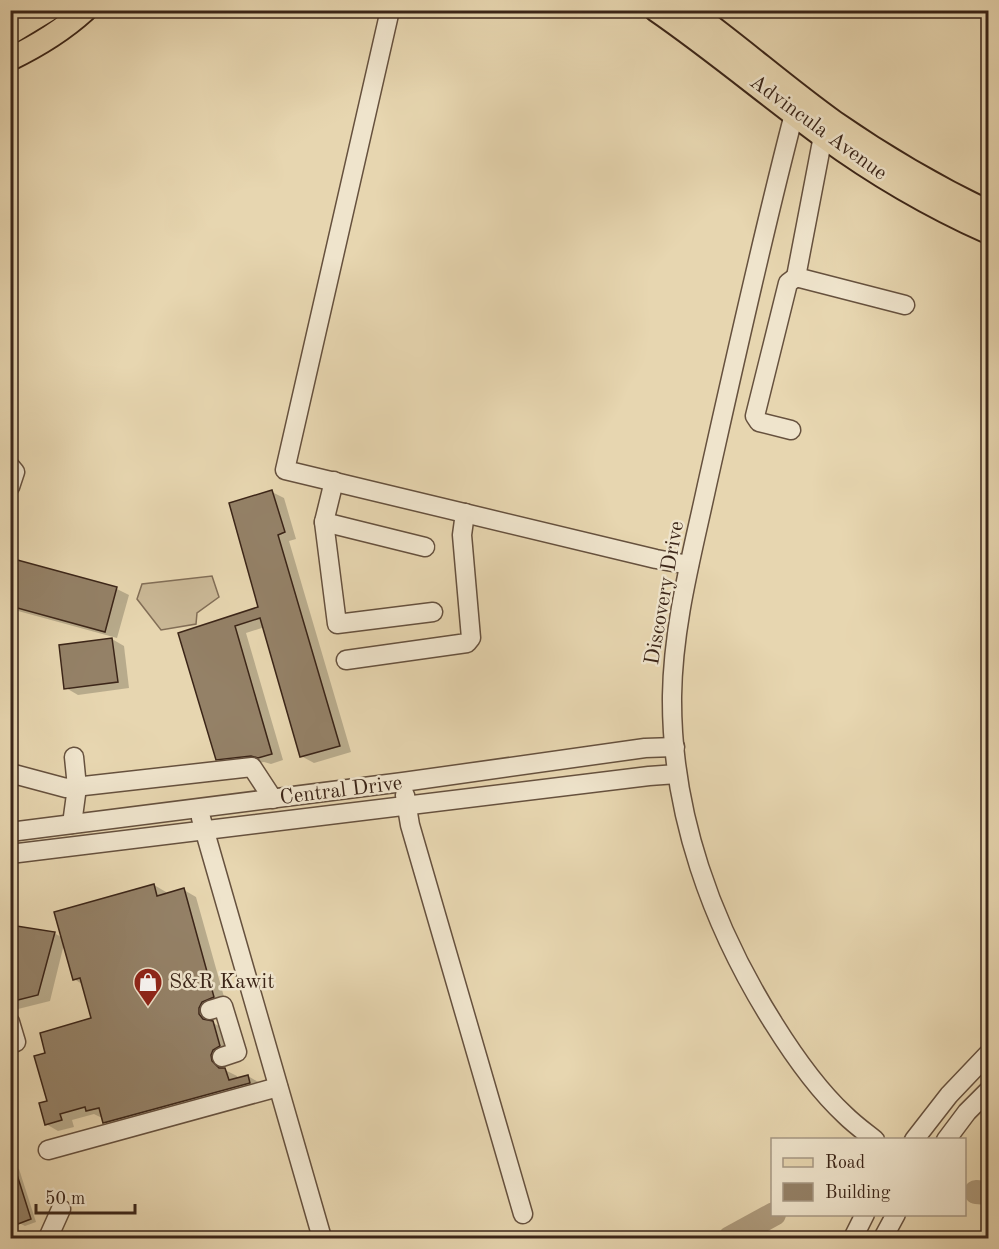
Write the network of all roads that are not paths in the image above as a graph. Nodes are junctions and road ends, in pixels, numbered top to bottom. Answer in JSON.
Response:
{"nodes":[{"id":1,"x":48,"y":10,"type":"edge"},
{"id":2,"x":85,"y":10,"type":"edge"},
{"id":3,"x":390,"y":10,"type":"edge"},
{"id":4,"x":656,"y":10,"type":"edge"},
{"id":5,"x":689,"y":10,"type":"edge"},
{"id":6,"x":10,"y":33,"type":"edge"},
{"id":7,"x":10,"y":58,"type":"edge"},
{"id":8,"x":794,"y":114,"type":"junction"},
{"id":9,"x":823,"y":136,"type":"junction"},
{"id":10,"x":988,"y":212,"type":"edge"},
{"id":11,"x":988,"y":232,"type":"edge"},
{"id":12,"x":796,"y":278,"type":"junction"},
{"id":13,"x":905,"y":305,"type":"dead end"},
{"id":14,"x":791,"y":430,"type":"dead end"},
{"id":15,"x":10,"y":466,"type":"edge"},
{"id":16,"x":334,"y":481,"type":"junction"},
{"id":17,"x":10,"y":488,"type":"edge"},
{"id":18,"x":465,"y":513,"type":"junction"},
{"id":19,"x":324,"y":522,"type":"junction"},
{"id":20,"x":425,"y":547,"type":"dead end"},
{"id":21,"x":689,"y":565,"type":"junction"},
{"id":22,"x":433,"y":612,"type":"dead end"},
{"id":23,"x":346,"y":660,"type":"dead end"},
{"id":24,"x":675,"y":747,"type":"junction"},
{"id":25,"x":74,"y":757,"type":"dead end"},
{"id":26,"x":10,"y":773,"type":"edge"},
{"id":27,"x":677,"y":774,"type":"junction"},
{"id":28,"x":403,"y":782,"type":"junction"},
{"id":29,"x":77,"y":787,"type":"junction"},
{"id":30,"x":273,"y":799,"type":"junction"},
{"id":31,"x":407,"y":806,"type":"junction"},
{"id":32,"x":198,"y":808,"type":"junction"},
{"id":33,"x":72,"y":824,"type":"junction"},
{"id":34,"x":203,"y":831,"type":"junction"},
{"id":35,"x":10,"y":832,"type":"edge"},
{"id":36,"x":10,"y":854,"type":"edge"},
{"id":37,"x":210,"y":1010,"type":"dead end"},
{"id":38,"x":258,"y":1019,"type":"junction"},
{"id":39,"x":10,"y":1022,"type":"edge"},
{"id":40,"x":226,"y":1028,"type":"junction"},
{"id":41,"x":10,"y":1044,"type":"edge"},
{"id":42,"x":988,"y":1054,"type":"edge"},
{"id":43,"x":222,"y":1057,"type":"dead end"},
{"id":44,"x":278,"y":1087,"type":"junction"},
{"id":45,"x":988,"y":1091,"type":"edge"},
{"id":46,"x":949,"y":1095,"type":"junction"},
{"id":47,"x":967,"y":1112,"type":"junction"},
{"id":48,"x":873,"y":1138,"type":"edge"},
{"id":49,"x":916,"y":1138,"type":"edge"},
{"id":50,"x":948,"y":1138,"type":"edge"},
{"id":51,"x":48,"y":1150,"type":"dead end"},
{"id":52,"x":61,"y":1209,"type":"dead end"},
{"id":53,"x":523,"y":1214,"type":"dead end"},
{"id":54,"x":865,"y":1216,"type":"edge"},
{"id":55,"x":895,"y":1216,"type":"edge"},
{"id":56,"x":858,"y":1237,"type":"edge"},
{"id":57,"x":48,"y":1239,"type":"edge"},
{"id":58,"x":322,"y":1239,"type":"edge"},
{"id":59,"x":883,"y":1239,"type":"edge"}],
"edges":[{"from":1,"to":6,"type":"main road"},
{"from":2,"to":7,"type":"main road"},
{"from":3,"to":16,"type":"street"},
{"from":4,"to":8,"type":"main road","name":"Advincula Avenue"},
{"from":5,"to":10,"type":"main road","name":"Advincula Avenue"},
{"from":8,"to":9,"type":"main road","name":"Advincula Avenue"},
{"from":8,"to":21,"type":"street","name":"Discovery Drive"},
{"from":9,"to":11,"type":"main road","name":"Advincula Avenue"},
{"from":9,"to":12,"type":"street"},
{"from":12,"to":13,"type":"street"},
{"from":12,"to":14,"type":"street"},
{"from":15,"to":17,"type":"street"},
{"from":16,"to":18,"type":"street"},
{"from":16,"to":19,"type":"street"},
{"from":18,"to":21,"type":"street"},
{"from":18,"to":23,"type":"street"},
{"from":19,"to":20,"type":"street"},
{"from":19,"to":22,"type":"street"},
{"from":21,"to":24,"type":"street","name":"Discovery Drive"},
{"from":24,"to":27,"type":"street","name":"Discovery Drive"},
{"from":24,"to":28,"type":"street","name":"Central Drive"},
{"from":25,"to":29,"type":"street"},
{"from":26,"to":29,"type":"street"},
{"from":27,"to":31,"type":"street","name":"Central Drive"},
{"from":27,"to":48,"type":"street","name":"Discovery Drive"},
{"from":28,"to":30,"type":"street","name":"Central Drive"},
{"from":28,"to":31,"type":"street"},
{"from":29,"to":30,"type":"street"},
{"from":29,"to":33,"type":"street"},
{"from":30,"to":32,"type":"street","name":"Central Drive"},
{"from":31,"to":34,"type":"street","name":"Central Drive"},
{"from":31,"to":53,"type":"street"},
{"from":32,"to":33,"type":"street","name":"Central Drive"},
{"from":32,"to":34,"type":"street"},
{"from":33,"to":35,"type":"street","name":"Central Drive"},
{"from":34,"to":36,"type":"street","name":"Central Drive"},
{"from":34,"to":38,"type":"street"},
{"from":37,"to":40,"type":"street"},
{"from":38,"to":40,"type":"street"},
{"from":38,"to":44,"type":"street"},
{"from":39,"to":41,"type":"street"},
{"from":40,"to":43,"type":"street"},
{"from":42,"to":46,"type":"street"},
{"from":44,"to":51,"type":"street"},
{"from":44,"to":58,"type":"street"},
{"from":45,"to":47,"type":"street"},
{"from":46,"to":47,"type":"street"},
{"from":46,"to":49,"type":"street"},
{"from":47,"to":50,"type":"street"},
{"from":52,"to":57,"type":"street"},
{"from":54,"to":56,"type":"street"},
{"from":55,"to":59,"type":"street"}]}
